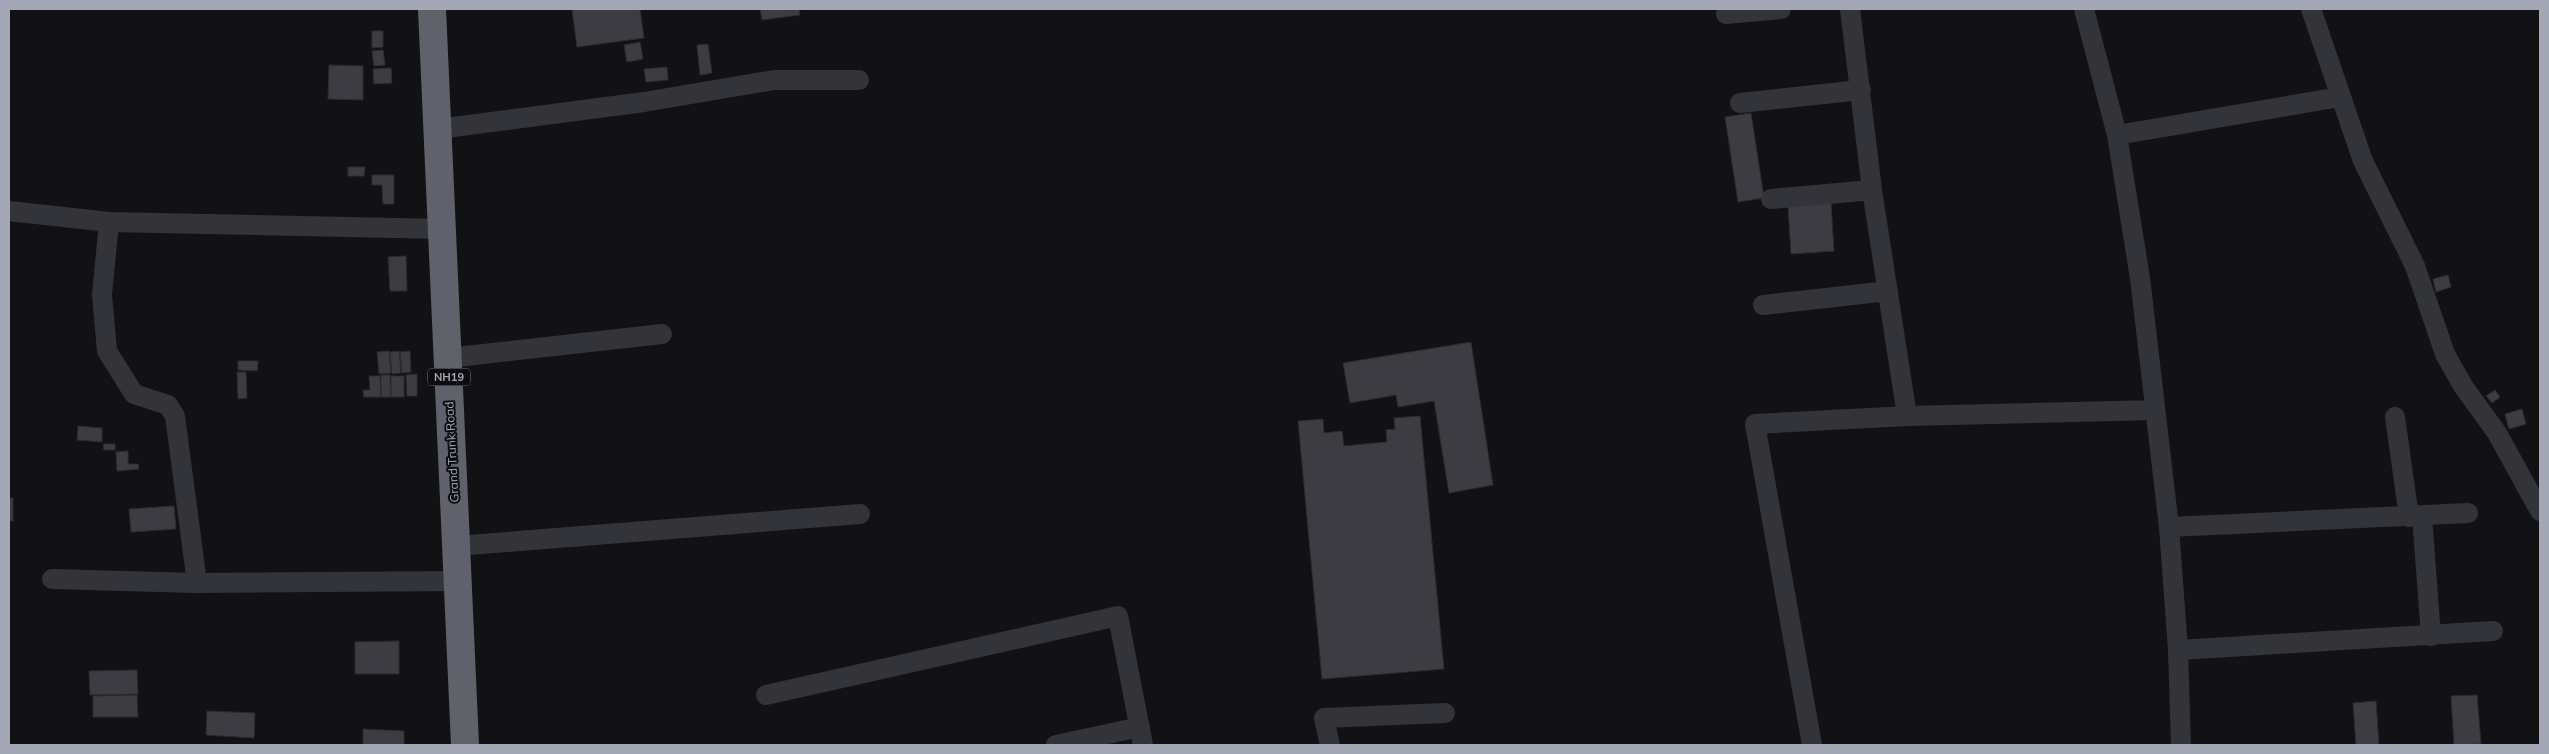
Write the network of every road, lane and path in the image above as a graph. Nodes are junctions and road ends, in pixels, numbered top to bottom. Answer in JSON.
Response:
{"nodes":[{"id":1,"x":432,"y":9,"type":"edge"},
{"id":2,"x":1781,"y":9,"type":"edge"},
{"id":3,"x":1850,"y":9,"type":"edge"},
{"id":4,"x":2084,"y":9,"type":"edge"},
{"id":5,"x":2311,"y":9,"type":"edge"},
{"id":6,"x":1726,"y":14,"type":"dead end"},
{"id":7,"x":859,"y":80,"type":"dead end"},
{"id":8,"x":1860,"y":90,"type":"junction"},
{"id":9,"x":2340,"y":97,"type":"junction"},
{"id":10,"x":1740,"y":103,"type":"dead end"},
{"id":11,"x":438,"y":129,"type":"junction"},
{"id":12,"x":2117,"y":135,"type":"junction"},
{"id":13,"x":1872,"y":190,"type":"junction"},
{"id":14,"x":1772,"y":199,"type":"dead end"},
{"id":15,"x":9,"y":211,"type":"edge"},
{"id":16,"x":109,"y":222,"type":"junction"},
{"id":17,"x":442,"y":229,"type":"junction"},
{"id":18,"x":1888,"y":291,"type":"junction"},
{"id":19,"x":1763,"y":305,"type":"dead end"},
{"id":20,"x":662,"y":334,"type":"dead end"},
{"id":21,"x":448,"y":358,"type":"junction"},
{"id":22,"x":2155,"y":410,"type":"junction"},
{"id":23,"x":1907,"y":416,"type":"junction"},
{"id":24,"x":2395,"y":418,"type":"dead end"},
{"id":25,"x":2540,"y":511,"type":"edge"},
{"id":26,"x":2468,"y":513,"type":"dead end"},
{"id":27,"x":860,"y":514,"type":"dead end"},
{"id":28,"x":2416,"y":516,"type":"junction"},
{"id":29,"x":2169,"y":527,"type":"junction"},
{"id":30,"x":456,"y":546,"type":"junction"},
{"id":31,"x":52,"y":579,"type":"dead end"},
{"id":32,"x":458,"y":581,"type":"junction"},
{"id":33,"x":197,"y":583,"type":"junction"},
{"id":34,"x":2493,"y":631,"type":"dead end"},
{"id":35,"x":2431,"y":636,"type":"junction"},
{"id":36,"x":2178,"y":650,"type":"junction"},
{"id":37,"x":766,"y":695,"type":"dead end"},
{"id":38,"x":1444,"y":713,"type":"dead end"},
{"id":39,"x":1142,"y":736,"type":"edge"},
{"id":40,"x":465,"y":745,"type":"edge"},
{"id":41,"x":1056,"y":745,"type":"edge"},
{"id":42,"x":1330,"y":745,"type":"edge"},
{"id":43,"x":1812,"y":745,"type":"edge"},
{"id":44,"x":2181,"y":745,"type":"edge"}],
"edges":[{"from":1,"to":11,"type":"highway","name":"Grand Trunk Road","number":"NH19"},
{"from":2,"to":6,"type":"street"},
{"from":3,"to":8,"type":"street"},
{"from":4,"to":12,"type":"street"},
{"from":5,"to":9,"type":"street"},
{"from":7,"to":11,"type":"street"},
{"from":8,"to":10,"type":"street"},
{"from":8,"to":13,"type":"street"},
{"from":9,"to":12,"type":"street"},
{"from":9,"to":25,"type":"street"},
{"from":11,"to":17,"type":"highway","name":"Grand Trunk Road","number":"NH19"},
{"from":12,"to":22,"type":"street"},
{"from":13,"to":14,"type":"street"},
{"from":13,"to":18,"type":"street"},
{"from":15,"to":16,"type":"street"},
{"from":16,"to":17,"type":"street"},
{"from":16,"to":33,"type":"street"},
{"from":17,"to":21,"type":"highway","name":"Grand Trunk Road","number":"NH19"},
{"from":18,"to":19,"type":"street"},
{"from":18,"to":23,"type":"street"},
{"from":20,"to":21,"type":"street"},
{"from":21,"to":30,"type":"highway","name":"Grand Trunk Road","number":"NH19"},
{"from":22,"to":23,"type":"street"},
{"from":22,"to":29,"type":"street"},
{"from":23,"to":43,"type":"street"},
{"from":24,"to":28,"type":"street"},
{"from":26,"to":28,"type":"street"},
{"from":27,"to":30,"type":"street"},
{"from":28,"to":29,"type":"street"},
{"from":28,"to":35,"type":"street"},
{"from":29,"to":36,"type":"street"},
{"from":30,"to":32,"type":"highway","name":"Grand Trunk Road","number":"NH19"},
{"from":31,"to":33,"type":"street"},
{"from":32,"to":33,"type":"street"},
{"from":32,"to":40,"type":"highway","name":"Grand Trunk Road","number":"NH19"},
{"from":34,"to":35,"type":"street"},
{"from":35,"to":36,"type":"street"},
{"from":36,"to":44,"type":"street"},
{"from":37,"to":39,"type":"street"},
{"from":38,"to":42,"type":"street"},
{"from":39,"to":41,"type":"street"}]}
